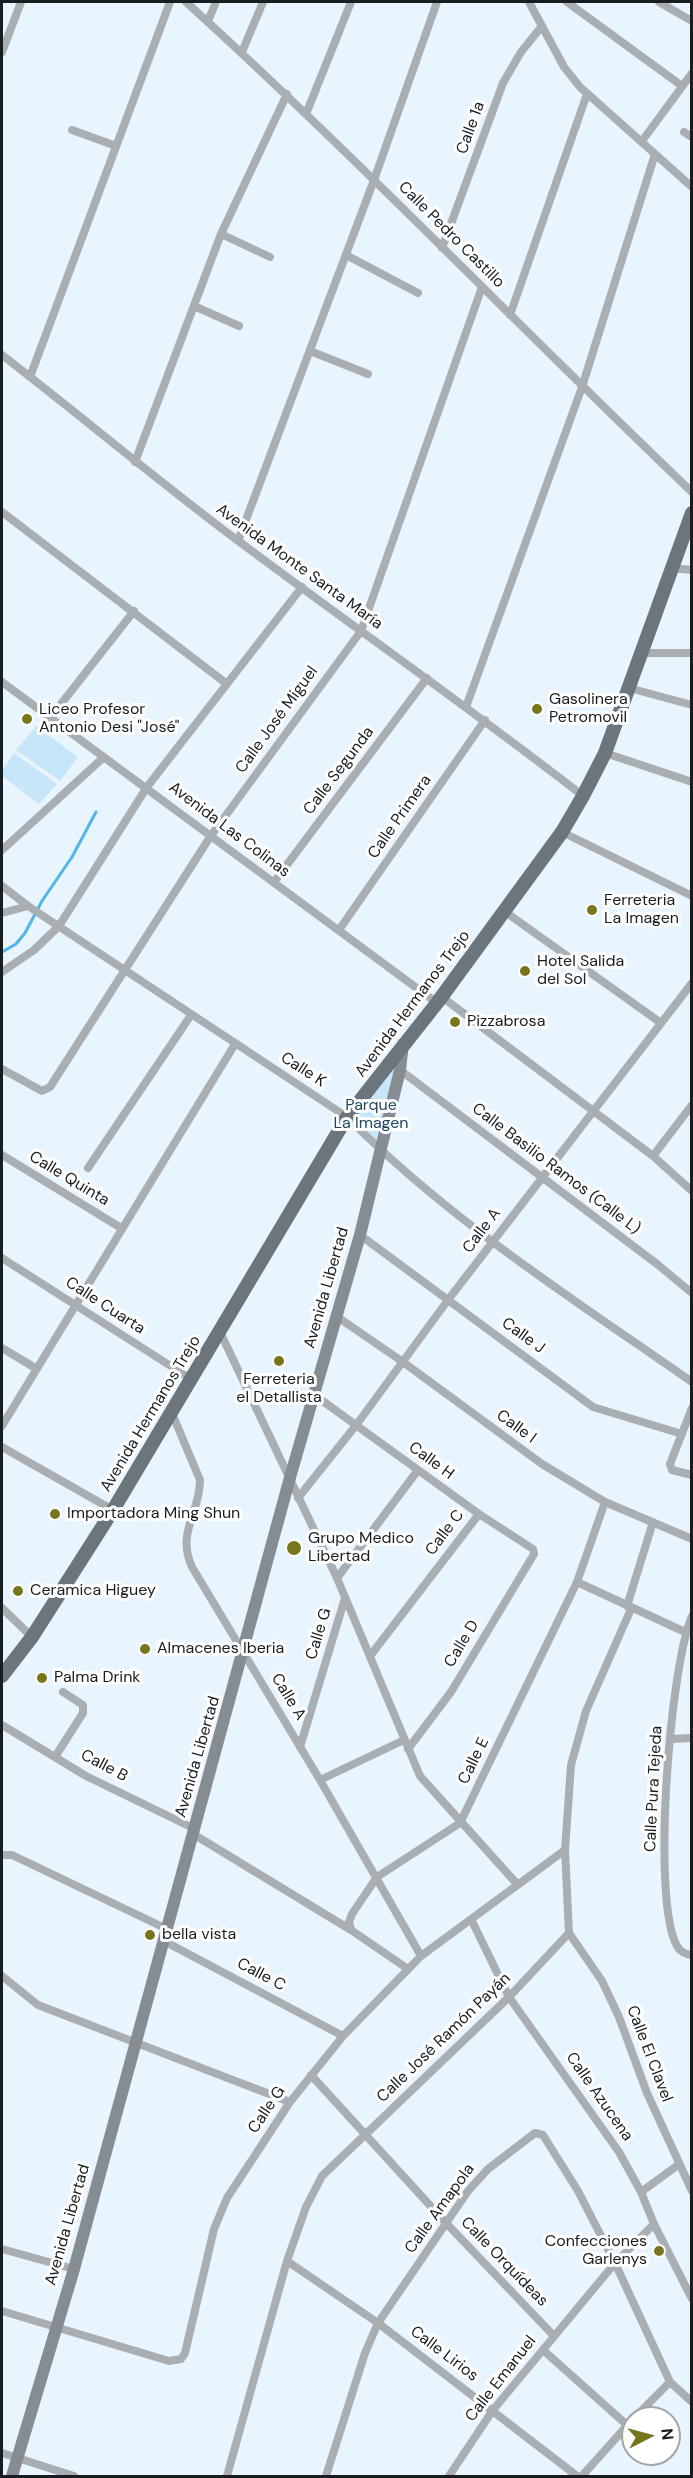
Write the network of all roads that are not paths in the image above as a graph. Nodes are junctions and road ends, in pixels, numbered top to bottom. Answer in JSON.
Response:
{"nodes":[{"id":1,"x":21,"y":2,"type":"edge"},
{"id":2,"x":170,"y":2,"type":"edge"},
{"id":3,"x":186,"y":2,"type":"edge"},
{"id":4,"x":216,"y":2,"type":"edge"},
{"id":5,"x":263,"y":2,"type":"edge"},
{"id":6,"x":351,"y":2,"type":"edge"},
{"id":7,"x":437,"y":2,"type":"edge"},
{"id":8,"x":529,"y":2,"type":"edge"},
{"id":9,"x":567,"y":2,"type":"edge"},
{"id":10,"x":659,"y":2,"type":"edge"},
{"id":11,"x":208,"y":21,"type":"junction"},
{"id":12,"x":692,"y":21,"type":"edge"},
{"id":13,"x":543,"y":26,"type":"junction"},
{"id":14,"x":2,"y":52,"type":"edge"},
{"id":15,"x":242,"y":52,"type":"junction"},
{"id":16,"x":692,"y":73,"type":"edge"},
{"id":17,"x":682,"y":86,"type":"junction"},
{"id":18,"x":287,"y":94,"type":"junction"},
{"id":19,"x":587,"y":94,"type":"junction"},
{"id":20,"x":306,"y":114,"type":"junction"},
{"id":21,"x":72,"y":130,"type":"dead end"},
{"id":22,"x":642,"y":141,"type":"junction"},
{"id":23,"x":116,"y":146,"type":"junction"},
{"id":24,"x":655,"y":154,"type":"junction"},
{"id":25,"x":374,"y":180,"type":"junction"},
{"id":26,"x":692,"y":187,"type":"edge"},
{"id":27,"x":221,"y":234,"type":"junction"},
{"id":28,"x":442,"y":248,"type":"junction"},
{"id":29,"x":346,"y":255,"type":"junction"},
{"id":30,"x":270,"y":257,"type":"dead end"},
{"id":31,"x":482,"y":287,"type":"junction"},
{"id":32,"x":418,"y":293,"type":"dead end"},
{"id":33,"x":194,"y":306,"type":"junction"},
{"id":34,"x":510,"y":315,"type":"junction"},
{"id":35,"x":239,"y":326,"type":"dead end"},
{"id":36,"x":310,"y":351,"type":"junction"},
{"id":37,"x":2,"y":355,"type":"edge"},
{"id":38,"x":368,"y":374,"type":"dead end"},
{"id":39,"x":30,"y":377,"type":"junction"},
{"id":40,"x":582,"y":387,"type":"junction"},
{"id":41,"x":135,"y":462,"type":"junction"},
{"id":42,"x":692,"y":492,"type":"edge"},
{"id":43,"x":2,"y":512,"type":"edge"},
{"id":44,"x":692,"y":513,"type":"edge"},
{"id":45,"x":238,"y":541,"type":"junction"},
{"id":46,"x":685,"y":544,"type":"edge"},
{"id":47,"x":672,"y":568,"type":"junction"},
{"id":48,"x":692,"y":570,"type":"edge"},
{"id":49,"x":302,"y":586,"type":"junction"},
{"id":50,"x":134,"y":611,"type":"junction"},
{"id":51,"x":361,"y":631,"type":"junction"},
{"id":52,"x":642,"y":653,"type":"junction"},
{"id":53,"x":692,"y":653,"type":"edge"},
{"id":54,"x":427,"y":678,"type":"junction"},
{"id":55,"x":2,"y":682,"type":"edge"},
{"id":56,"x":227,"y":684,"type":"junction"},
{"id":57,"x":629,"y":688,"type":"junction"},
{"id":58,"x":692,"y":705,"type":"edge"},
{"id":59,"x":466,"y":707,"type":"junction"},
{"id":60,"x":50,"y":718,"type":"junction"},
{"id":61,"x":485,"y":720,"type":"junction"},
{"id":62,"x":605,"y":753,"type":"junction"},
{"id":63,"x":104,"y":757,"type":"junction"},
{"id":64,"x":692,"y":782,"type":"edge"},
{"id":65,"x":147,"y":788,"type":"junction"},
{"id":66,"x":583,"y":796,"type":"junction"},
{"id":67,"x":562,"y":832,"type":"junction"},
{"id":68,"x":210,"y":837,"type":"junction"},
{"id":69,"x":2,"y":850,"type":"edge"},
{"id":70,"x":274,"y":882,"type":"junction"},
{"id":71,"x":2,"y":886,"type":"edge"},
{"id":72,"x":692,"y":896,"type":"edge"},
{"id":73,"x":30,"y":908,"type":"junction"},
{"id":74,"x":504,"y":910,"type":"junction"},
{"id":75,"x":2,"y":913,"type":"edge"},
{"id":76,"x":59,"y":926,"type":"junction"},
{"id":77,"x":339,"y":930,"type":"junction"},
{"id":78,"x":126,"y":971,"type":"junction"},
{"id":79,"x":2,"y":972,"type":"edge"},
{"id":80,"x":692,"y":983,"type":"edge"},
{"id":81,"x":440,"y":1000,"type":"junction"},
{"id":82,"x":191,"y":1015,"type":"junction"},
{"id":83,"x":661,"y":1023,"type":"junction"},
{"id":84,"x":235,"y":1044,"type":"junction"},
{"id":85,"x":404,"y":1044,"type":"junction"},
{"id":86,"x":2,"y":1069,"type":"edge"},
{"id":87,"x":400,"y":1070,"type":"junction"},
{"id":88,"x":692,"y":1105,"type":"edge"},
{"id":89,"x":591,"y":1110,"type":"junction"},
{"id":90,"x":347,"y":1117,"type":"junction"},
{"id":91,"x":381,"y":1151,"type":"junction"},
{"id":92,"x":2,"y":1155,"type":"edge"},
{"id":93,"x":652,"y":1156,"type":"junction"},
{"id":94,"x":88,"y":1168,"type":"dead end"},
{"id":95,"x":542,"y":1177,"type":"junction"},
{"id":96,"x":692,"y":1191,"type":"edge"},
{"id":97,"x":121,"y":1228,"type":"junction"},
{"id":98,"x":360,"y":1234,"type":"junction"},
{"id":99,"x":492,"y":1242,"type":"junction"},
{"id":100,"x":2,"y":1258,"type":"edge"},
{"id":101,"x":692,"y":1293,"type":"edge"},
{"id":102,"x":447,"y":1300,"type":"junction"},
{"id":103,"x":76,"y":1304,"type":"junction"},
{"id":104,"x":336,"y":1316,"type":"junction"},
{"id":105,"x":220,"y":1332,"type":"junction"},
{"id":106,"x":2,"y":1348,"type":"edge"},
{"id":107,"x":403,"y":1362,"type":"junction"},
{"id":108,"x":37,"y":1369,"type":"junction"},
{"id":109,"x":191,"y":1380,"type":"junction"},
{"id":110,"x":692,"y":1382,"type":"edge"},
{"id":111,"x":313,"y":1394,"type":"junction"},
{"id":112,"x":692,"y":1408,"type":"edge"},
{"id":113,"x":171,"y":1411,"type":"junction"},
{"id":114,"x":357,"y":1425,"type":"junction"},
{"id":115,"x":2,"y":1426,"type":"edge"},
{"id":116,"x":682,"y":1434,"type":"junction"},
{"id":117,"x":2,"y":1447,"type":"edge"},
{"id":118,"x":418,"y":1470,"type":"junction"},
{"id":119,"x":692,"y":1475,"type":"edge"},
{"id":120,"x":290,"y":1481,"type":"junction"},
{"id":121,"x":298,"y":1498,"type":"junction"},
{"id":122,"x":605,"y":1502,"type":"junction"},
{"id":123,"x":113,"y":1510,"type":"junction"},
{"id":124,"x":479,"y":1514,"type":"junction"},
{"id":125,"x":653,"y":1522,"type":"junction"},
{"id":126,"x":692,"y":1539,"type":"edge"},
{"id":127,"x":533,"y":1549,"type":"joint"},
{"id":128,"x":337,"y":1578,"type":"junction"},
{"id":129,"x":577,"y":1582,"type":"junction"},
{"id":130,"x":345,"y":1598,"type":"junction"},
{"id":131,"x":629,"y":1607,"type":"junction"},
{"id":132,"x":2,"y":1608,"type":"edge"},
{"id":133,"x":692,"y":1616,"type":"edge"},
{"id":134,"x":688,"y":1629,"type":"edge"},
{"id":135,"x":32,"y":1637,"type":"junction"},
{"id":136,"x":244,"y":1653,"type":"junction"},
{"id":137,"x":370,"y":1656,"type":"junction"},
{"id":138,"x":2,"y":1676,"type":"edge"},
{"id":139,"x":63,"y":1692,"type":"dead end"},
{"id":140,"x":2,"y":1725,"type":"edge"},
{"id":141,"x":692,"y":1738,"type":"edge"},
{"id":142,"x":671,"y":1739,"type":"junction"},
{"id":143,"x":404,"y":1740,"type":"junction"},
{"id":144,"x":300,"y":1747,"type":"junction"},
{"id":145,"x":408,"y":1749,"type":"junction"},
{"id":146,"x":55,"y":1757,"type":"junction"},
{"id":147,"x":320,"y":1780,"type":"junction"},
{"id":148,"x":460,"y":1823,"type":"junction"},
{"id":149,"x":194,"y":1831,"type":"junction"},
{"id":150,"x":565,"y":1850,"type":"junction"},
{"id":151,"x":2,"y":1855,"type":"edge"},
{"id":152,"x":377,"y":1877,"type":"junction"},
{"id":153,"x":517,"y":1884,"type":"junction"},
{"id":154,"x":471,"y":1919,"type":"junction"},
{"id":155,"x":351,"y":1930,"type":"junction"},
{"id":156,"x":569,"y":1934,"type":"junction"},
{"id":157,"x":165,"y":1935,"type":"junction"},
{"id":158,"x":692,"y":1954,"type":"edge"},
{"id":159,"x":421,"y":1956,"type":"junction"},
{"id":160,"x":408,"y":1969,"type":"junction"},
{"id":161,"x":2,"y":1976,"type":"edge"},
{"id":162,"x":509,"y":1997,"type":"junction"},
{"id":163,"x":343,"y":2037,"type":"junction"},
{"id":164,"x":135,"y":2042,"type":"junction"},
{"id":165,"x":311,"y":2075,"type":"junction"},
{"id":166,"x":290,"y":2102,"type":"junction"},
{"id":167,"x":366,"y":2133,"type":"junction"},
{"id":168,"x":678,"y":2165,"type":"junction"},
{"id":169,"x":692,"y":2191,"type":"edge"},
{"id":170,"x":641,"y":2192,"type":"junction"},
{"id":171,"x":446,"y":2223,"type":"junction"},
{"id":172,"x":654,"y":2224,"type":"junction"},
{"id":173,"x":2,"y":2249,"type":"edge"},
{"id":174,"x":287,"y":2261,"type":"junction"},
{"id":175,"x":615,"y":2263,"type":"junction"},
{"id":176,"x":74,"y":2269,"type":"junction"},
{"id":177,"x":692,"y":2299,"type":"edge"},
{"id":178,"x":2,"y":2311,"type":"edge"},
{"id":179,"x":378,"y":2323,"type":"junction"},
{"id":180,"x":56,"y":2326,"type":"junction"},
{"id":181,"x":554,"y":2336,"type":"junction"},
{"id":182,"x":543,"y":2350,"type":"junction"},
{"id":183,"x":670,"y":2382,"type":"junction"},
{"id":184,"x":692,"y":2402,"type":"edge"},
{"id":185,"x":647,"y":2406,"type":"edge"},
{"id":186,"x":493,"y":2410,"type":"junction"},
{"id":187,"x":621,"y":2412,"type":"edge"},
{"id":188,"x":621,"y":2433,"type":"edge"},
{"id":189,"x":2,"y":2452,"type":"edge"},
{"id":190,"x":18,"y":2457,"type":"junction"},
{"id":191,"x":12,"y":2476,"type":"edge"},
{"id":192,"x":74,"y":2476,"type":"edge"},
{"id":193,"x":227,"y":2476,"type":"edge"},
{"id":194,"x":326,"y":2476,"type":"edge"},
{"id":195,"x":449,"y":2476,"type":"edge"},
{"id":196,"x":577,"y":2476,"type":"edge"},
{"id":197,"x":582,"y":2476,"type":"edge"}],
"edges":[{"from":1,"to":14,"type":"street"},
{"from":2,"to":23,"type":"street"},
{"from":3,"to":11,"type":"street","name":"Calle Pedro Castillo"},
{"from":4,"to":11,"type":"street"},
{"from":5,"to":15,"type":"street"},
{"from":6,"to":20,"type":"street"},
{"from":7,"to":25,"type":"street"},
{"from":8,"to":13,"type":"street"},
{"from":9,"to":17,"type":"street"},
{"from":10,"to":12,"type":"street"},
{"from":11,"to":15,"type":"street","name":"Calle Pedro Castillo"},
{"from":13,"to":19,"type":"street"},
{"from":13,"to":28,"type":"street","name":"Calle 1a"},
{"from":15,"to":18,"type":"street","name":"Calle Pedro Castillo"},
{"from":16,"to":17,"type":"street"},
{"from":17,"to":22,"type":"street"},
{"from":18,"to":20,"type":"street","name":"Calle Pedro Castillo"},
{"from":18,"to":27,"type":"street"},
{"from":19,"to":22,"type":"street"},
{"from":19,"to":34,"type":"street"},
{"from":20,"to":25,"type":"street","name":"Calle Pedro Castillo"},
{"from":21,"to":23,"type":"street"},
{"from":22,"to":24,"type":"street"},
{"from":23,"to":39,"type":"street"},
{"from":24,"to":26,"type":"street"},
{"from":24,"to":40,"type":"street"},
{"from":25,"to":28,"type":"street","name":"Calle Pedro Castillo"},
{"from":25,"to":29,"type":"street"},
{"from":27,"to":30,"type":"street"},
{"from":27,"to":33,"type":"street"},
{"from":28,"to":31,"type":"street","name":"Calle Pedro Castillo"},
{"from":29,"to":32,"type":"street"},
{"from":29,"to":36,"type":"street"},
{"from":31,"to":34,"type":"street","name":"Calle Pedro Castillo"},
{"from":31,"to":51,"type":"street","name":"Calle José Miguel"},
{"from":33,"to":35,"type":"street"},
{"from":33,"to":41,"type":"street"},
{"from":34,"to":40,"type":"street","name":"Calle Pedro Castillo"},
{"from":36,"to":38,"type":"street"},
{"from":36,"to":45,"type":"street"},
{"from":37,"to":39,"type":"street","name":"Avenida Monte Santa María"},
{"from":39,"to":41,"type":"street","name":"Avenida Monte Santa María"},
{"from":40,"to":42,"type":"street","name":"Calle Pedro Castillo"},
{"from":40,"to":59,"type":"street"},
{"from":41,"to":45,"type":"street","name":"Avenida Monte Santa María"},
{"from":43,"to":50,"type":"street"},
{"from":44,"to":46,"type":"main road","name":"Avenida Hermanos Trejo"},
{"from":45,"to":49,"type":"street","name":"Avenida Monte Santa María"},
{"from":46,"to":47,"type":"main road","name":"Avenida Hermanos Trejo"},
{"from":47,"to":48,"type":"street"},
{"from":47,"to":52,"type":"main road","name":"Avenida Hermanos Trejo"},
{"from":49,"to":51,"type":"street","name":"Avenida Monte Santa María"},
{"from":49,"to":56,"type":"street"},
{"from":50,"to":56,"type":"street"},
{"from":50,"to":60,"type":"street"},
{"from":51,"to":54,"type":"street","name":"Avenida Monte Santa María"},
{"from":51,"to":68,"type":"street","name":"Calle José Miguel"},
{"from":52,"to":53,"type":"street"},
{"from":52,"to":57,"type":"main road","name":"Avenida Hermanos Trejo"},
{"from":54,"to":59,"type":"street","name":"Avenida Monte Santa María"},
{"from":54,"to":70,"type":"street","name":"Calle Segunda"},
{"from":55,"to":60,"type":"street","name":"Avenida Las Colinas"},
{"from":56,"to":65,"type":"street"},
{"from":57,"to":58,"type":"street"},
{"from":57,"to":62,"type":"main road","name":"Avenida Hermanos Trejo"},
{"from":59,"to":61,"type":"street","name":"Avenida Monte Santa María"},
{"from":60,"to":63,"type":"street","name":"Avenida Las Colinas"},
{"from":61,"to":66,"type":"street","name":"Avenida Monte Santa María"},
{"from":61,"to":77,"type":"street","name":"Calle Primera"},
{"from":62,"to":64,"type":"street"},
{"from":62,"to":66,"type":"main road","name":"Avenida Hermanos Trejo"},
{"from":63,"to":65,"type":"street","name":"Avenida Las Colinas"},
{"from":63,"to":69,"type":"street"},
{"from":65,"to":68,"type":"street","name":"Avenida Las Colinas"},
{"from":65,"to":76,"type":"street"},
{"from":66,"to":67,"type":"main road","name":"Avenida Hermanos Trejo"},
{"from":67,"to":72,"type":"street"},
{"from":67,"to":74,"type":"main road","name":"Avenida Hermanos Trejo"},
{"from":68,"to":70,"type":"street","name":"Avenida Las Colinas"},
{"from":68,"to":78,"type":"street","name":"Calle José Miguel"},
{"from":70,"to":77,"type":"street","name":"Avenida Las Colinas"},
{"from":71,"to":73,"type":"street","name":"Calle K"},
{"from":73,"to":75,"type":"street"},
{"from":73,"to":76,"type":"street","name":"Calle K"},
{"from":74,"to":81,"type":"main road","name":"Avenida Hermanos Trejo"},
{"from":74,"to":83,"type":"street"},
{"from":76,"to":78,"type":"street","name":"Calle K"},
{"from":76,"to":79,"type":"street"},
{"from":77,"to":81,"type":"street","name":"Avenida Las Colinas"},
{"from":78,"to":82,"type":"street","name":"Calle K"},
{"from":78,"to":86,"type":"street","name":"Calle José Miguel"},
{"from":80,"to":83,"type":"street","name":"Calle A"},
{"from":81,"to":85,"type":"main road","name":"Avenida Hermanos Trejo"},
{"from":81,"to":89,"type":"street","name":"Avenida Las Colinas"},
{"from":82,"to":84,"type":"street","name":"Calle K"},
{"from":82,"to":94,"type":"street"},
{"from":83,"to":89,"type":"street","name":"Calle A"},
{"from":84,"to":90,"type":"street","name":"Calle K"},
{"from":84,"to":97,"type":"street"},
{"from":85,"to":87,"type":"street","name":"Avenida Libertad"},
{"from":85,"to":90,"type":"main road","name":"Avenida Hermanos Trejo"},
{"from":87,"to":91,"type":"street","name":"Avenida Libertad"},
{"from":87,"to":95,"type":"street","name":"Calle Basilio Ramos (Calle L)"},
{"from":88,"to":93,"type":"street"},
{"from":89,"to":93,"type":"street","name":"Avenida Las Colinas"},
{"from":89,"to":95,"type":"street","name":"Calle A"},
{"from":90,"to":91,"type":"street","name":"Calle K"},
{"from":90,"to":105,"type":"main road","name":"Avenida Hermanos Trejo"},
{"from":91,"to":98,"type":"street","name":"Avenida Libertad"},
{"from":91,"to":99,"type":"street","name":"Calle K"},
{"from":92,"to":97,"type":"street","name":"Calle Quinta"},
{"from":93,"to":96,"type":"street","name":"Avenida Las Colinas"},
{"from":95,"to":99,"type":"street","name":"Calle A"},
{"from":95,"to":101,"type":"street","name":"Calle Basilio Ramos (Calle L)"},
{"from":97,"to":103,"type":"street"},
{"from":98,"to":102,"type":"street","name":"Calle J"},
{"from":98,"to":104,"type":"street","name":"Avenida Libertad"},
{"from":99,"to":102,"type":"street","name":"Calle A"},
{"from":99,"to":110,"type":"street","name":"Calle K"},
{"from":100,"to":103,"type":"street","name":"Calle Cuarta"},
{"from":102,"to":107,"type":"street","name":"Calle A"},
{"from":102,"to":116,"type":"street","name":"Calle J"},
{"from":103,"to":108,"type":"street"},
{"from":103,"to":109,"type":"street","name":"Calle Cuarta"},
{"from":104,"to":107,"type":"street","name":"Calle I"},
{"from":104,"to":111,"type":"street","name":"Avenida Libertad"},
{"from":105,"to":109,"type":"main road","name":"Avenida Hermanos Trejo"},
{"from":105,"to":120,"type":"street"},
{"from":106,"to":108,"type":"street"},
{"from":107,"to":114,"type":"street","name":"Calle A"},
{"from":107,"to":122,"type":"street","name":"Calle I"},
{"from":108,"to":115,"type":"street"},
{"from":109,"to":113,"type":"main road","name":"Avenida Hermanos Trejo"},
{"from":111,"to":114,"type":"street","name":"Calle H"},
{"from":111,"to":120,"type":"street","name":"Avenida Libertad"},
{"from":112,"to":116,"type":"street"},
{"from":113,"to":123,"type":"main road","name":"Avenida Hermanos Trejo"},
{"from":113,"to":136,"type":"street","name":"Calle A"},
{"from":114,"to":118,"type":"street","name":"Calle H"},
{"from":114,"to":121,"type":"street","name":"Calle A"},
{"from":116,"to":119,"type":"street"},
{"from":117,"to":123,"type":"street"},
{"from":118,"to":124,"type":"street","name":"Calle H"},
{"from":118,"to":128,"type":"street"},
{"from":120,"to":121,"type":"street"},
{"from":120,"to":136,"type":"street","name":"Avenida Libertad"},
{"from":121,"to":128,"type":"street"},
{"from":122,"to":125,"type":"street","name":"Calle I"},
{"from":122,"to":129,"type":"street","name":"Calle E"},
{"from":123,"to":135,"type":"main road","name":"Avenida Hermanos Trejo"},
{"from":124,"to":127,"type":"street","name":"Calle H"},
{"from":124,"to":137,"type":"street","name":"Calle C"},
{"from":125,"to":126,"type":"street","name":"Calle I"},
{"from":125,"to":131,"type":"street"},
{"from":127,"to":145,"type":"street","name":"Calle D"},
{"from":128,"to":130,"type":"street"},
{"from":129,"to":131,"type":"street"},
{"from":129,"to":148,"type":"street","name":"Calle E"},
{"from":130,"to":137,"type":"street"},
{"from":130,"to":144,"type":"street","name":"Calle G"},
{"from":131,"to":134,"type":"street"},
{"from":131,"to":150,"type":"street"},
{"from":132,"to":135,"type":"street"},
{"from":133,"to":134,"type":"street","name":"Calle Pura Tejeda"},
{"from":134,"to":142,"type":"street","name":"Calle Pura Tejeda"},
{"from":135,"to":138,"type":"main road","name":"Avenida Hermanos Trejo"},
{"from":136,"to":144,"type":"street","name":"Calle A"},
{"from":136,"to":149,"type":"street","name":"Avenida Libertad"},
{"from":137,"to":143,"type":"street"},
{"from":139,"to":146,"type":"street"},
{"from":140,"to":146,"type":"street","name":"Calle B"},
{"from":141,"to":142,"type":"street"},
{"from":142,"to":158,"type":"street","name":"Calle Pura Tejeda"},
{"from":143,"to":145,"type":"street"},
{"from":143,"to":147,"type":"street"},
{"from":144,"to":147,"type":"street","name":"Calle A"},
{"from":145,"to":148,"type":"street"},
{"from":146,"to":149,"type":"street","name":"Calle B"},
{"from":147,"to":152,"type":"street","name":"Calle A"},
{"from":148,"to":152,"type":"street"},
{"from":148,"to":153,"type":"street"},
{"from":149,"to":155,"type":"street","name":"Calle B"},
{"from":149,"to":157,"type":"street","name":"Avenida Libertad"},
{"from":150,"to":153,"type":"street","name":"Calle G"},
{"from":150,"to":156,"type":"street"},
{"from":151,"to":157,"type":"street","name":"Calle C"},
{"from":152,"to":155,"type":"street"},
{"from":152,"to":159,"type":"street","name":"Calle A"},
{"from":153,"to":154,"type":"street","name":"Calle G"},
{"from":154,"to":159,"type":"street","name":"Calle G"},
{"from":154,"to":162,"type":"street","name":"Calle Azucena"},
{"from":155,"to":160,"type":"street"},
{"from":156,"to":162,"type":"street","name":"Calle José Ramón Payán"},
{"from":156,"to":168,"type":"street","name":"Calle El Clavel"},
{"from":157,"to":163,"type":"street","name":"Calle C"},
{"from":157,"to":164,"type":"street","name":"Avenida Libertad"},
{"from":159,"to":160,"type":"street","name":"Calle G"},
{"from":160,"to":163,"type":"street","name":"Calle G"},
{"from":161,"to":164,"type":"street"},
{"from":162,"to":167,"type":"street","name":"Calle José Ramón Payán"},
{"from":162,"to":170,"type":"street","name":"Calle Azucena"},
{"from":163,"to":165,"type":"street","name":"Calle G"},
{"from":164,"to":166,"type":"street"},
{"from":164,"to":176,"type":"street","name":"Avenida Libertad"},
{"from":165,"to":166,"type":"street","name":"Calle G"},
{"from":165,"to":167,"type":"street","name":"Calle Orquídeas"},
{"from":166,"to":180,"type":"street","name":"Calle G"},
{"from":167,"to":171,"type":"street","name":"Calle Orquídeas"},
{"from":167,"to":174,"type":"street","name":"Calle José Ramón Payán"},
{"from":168,"to":169,"type":"street","name":"Calle El Clavel"},
{"from":168,"to":170,"type":"street"},
{"from":170,"to":172,"type":"street","name":"Calle Azucena"},
{"from":171,"to":175,"type":"street","name":"Calle Amapola"},
{"from":171,"to":179,"type":"street","name":"Calle Amapola"},
{"from":171,"to":181,"type":"street","name":"Calle Orquídeas"},
{"from":172,"to":175,"type":"street","name":"Calle Emanuel"},
{"from":172,"to":177,"type":"street","name":"Calle Azucena"},
{"from":173,"to":176,"type":"street"},
{"from":174,"to":179,"type":"street","name":"Calle Lirios"},
{"from":174,"to":193,"type":"street","name":"Calle José Ramón Payán"},
{"from":175,"to":181,"type":"street","name":"Calle Emanuel"},
{"from":175,"to":183,"type":"street","name":"Calle Amapola"},
{"from":176,"to":180,"type":"street","name":"Avenida Libertad"},
{"from":178,"to":180,"type":"street"},
{"from":179,"to":186,"type":"street","name":"Calle Lirios"},
{"from":179,"to":194,"type":"street","name":"Calle Amapola"},
{"from":180,"to":190,"type":"street","name":"Avenida Libertad"},
{"from":181,"to":182,"type":"street","name":"Calle Emanuel"},
{"from":182,"to":186,"type":"street","name":"Calle Emanuel"},
{"from":182,"to":187,"type":"street"},
{"from":183,"to":184,"type":"street","name":"Calle Amapola"},
{"from":183,"to":185,"type":"street"},
{"from":186,"to":195,"type":"street","name":"Calle Emanuel"},
{"from":186,"to":196,"type":"street","name":"Calle Lirios"},
{"from":188,"to":197,"type":"street"},
{"from":189,"to":190,"type":"street"},
{"from":190,"to":191,"type":"street","name":"Avenida Libertad"},
{"from":190,"to":192,"type":"street"}]}
